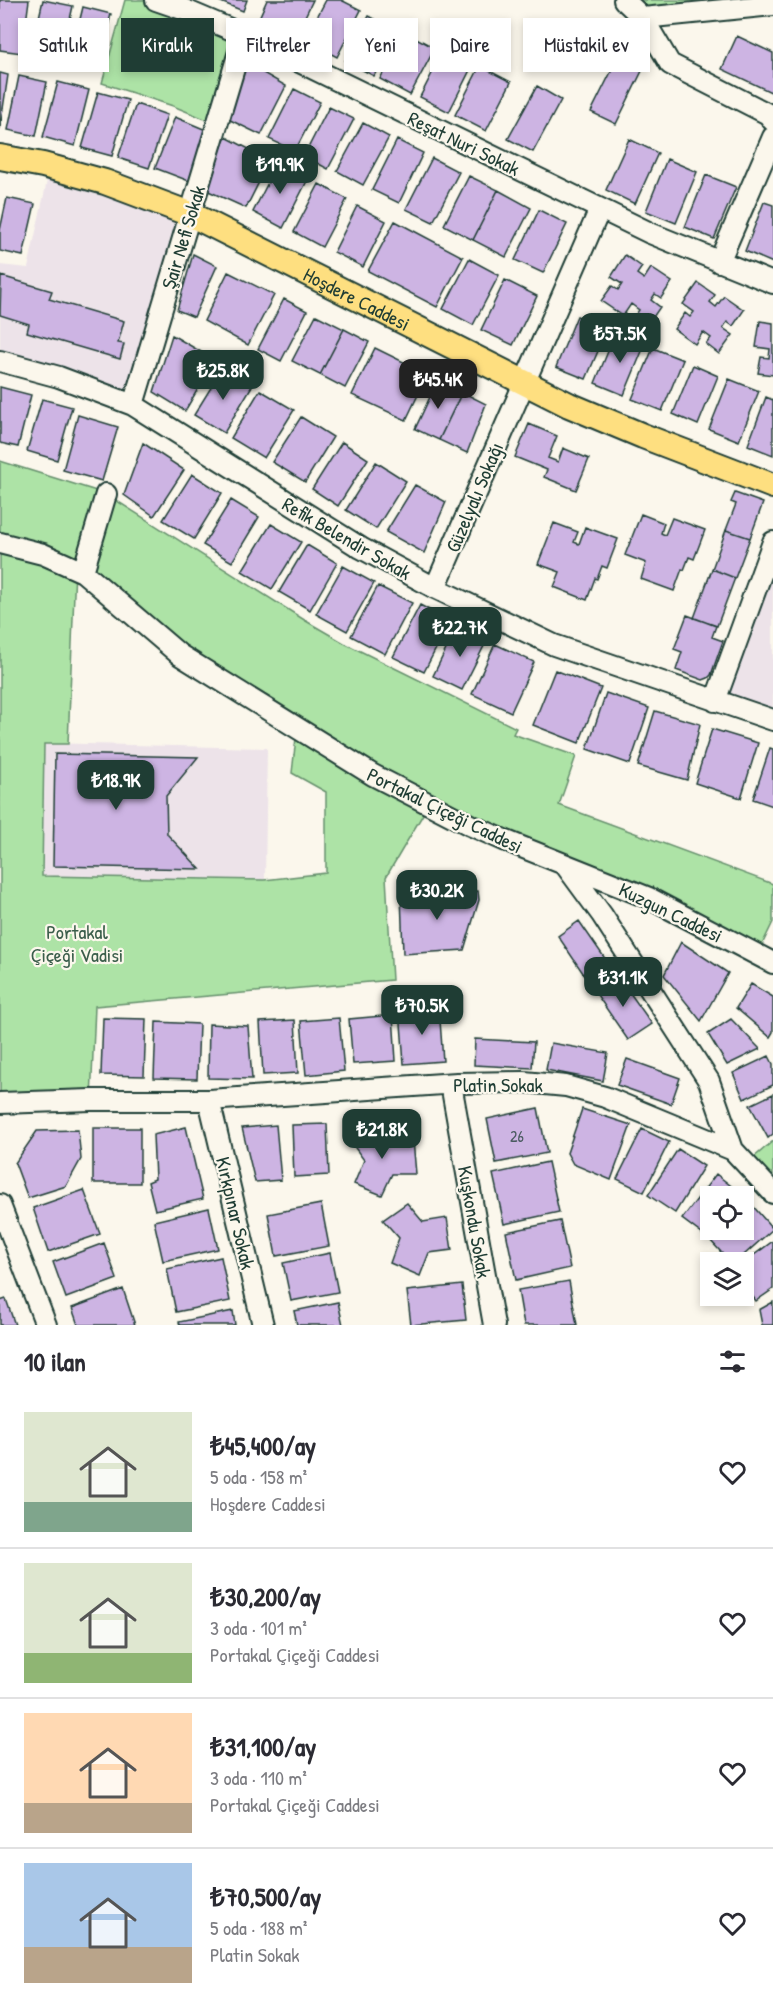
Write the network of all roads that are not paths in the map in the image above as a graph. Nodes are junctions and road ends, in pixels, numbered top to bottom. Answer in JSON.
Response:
{"nodes":[{"id":1,"x":156,"y":0,"type":"edge"},
{"id":2,"x":624,"y":0,"type":"edge"},
{"id":3,"x":773,"y":4,"type":"edge"},
{"id":4,"x":644,"y":18,"type":"joint"},
{"id":5,"x":226,"y":27,"type":"edge"},
{"id":6,"x":650,"y":29,"type":"edge"},
{"id":7,"x":233,"y":72,"type":"edge"},
{"id":8,"x":321,"y":72,"type":"edge"},
{"id":9,"x":773,"y":121,"type":"edge"},
{"id":10,"x":773,"y":137,"type":"edge"},
{"id":11,"x":0,"y":157,"type":"edge"},
{"id":12,"x":600,"y":209,"type":"junction"},
{"id":13,"x":190,"y":214,"type":"junction"},
{"id":14,"x":719,"y":262,"type":"junction"},
{"id":15,"x":773,"y":283,"type":"edge"},
{"id":16,"x":0,"y":361,"type":"edge"},
{"id":17,"x":525,"y":382,"type":"junction"},
{"id":18,"x":133,"y":405,"type":"junction"},
{"id":19,"x":773,"y":486,"type":"edge"},
{"id":20,"x":106,"y":494,"type":"dead end"},
{"id":21,"x":773,"y":542,"type":"edge"},
{"id":22,"x":0,"y":543,"type":"edge"},
{"id":23,"x":83,"y":572,"type":"junction"},
{"id":24,"x":435,"y":588,"type":"junction"},
{"id":25,"x":715,"y":701,"type":"junction"},
{"id":26,"x":773,"y":720,"type":"edge"},
{"id":27,"x":566,"y":866,"type":"junction"},
{"id":28,"x":773,"y":963,"type":"edge"},
{"id":29,"x":451,"y":1084,"type":"junction"},
{"id":30,"x":209,"y":1100,"type":"junction"},
{"id":31,"x":0,"y":1103,"type":"edge"},
{"id":32,"x":733,"y":1150,"type":"junction"},
{"id":33,"x":773,"y":1193,"type":"edge"},
{"id":34,"x":0,"y":1205,"type":"edge"},
{"id":35,"x":46,"y":1325,"type":"edge"},
{"id":36,"x":263,"y":1325,"type":"edge"},
{"id":37,"x":494,"y":1325,"type":"edge"}],
"edges":[{"from":1,"to":5,"type":"street","name":"Reşat Nuri Sokak"},
{"from":2,"to":4,"type":"street"},
{"from":3,"to":4,"type":"street"},
{"from":6,"to":9,"type":"street"},
{"from":7,"to":13,"type":"street","name":"Şair Nefi Sokak"},
{"from":8,"to":12,"type":"street","name":"Reşat Nuri Sokak"},
{"from":10,"to":14,"type":"street"},
{"from":11,"to":13,"type":"main road","name":"Hoşdere Caddesi"},
{"from":12,"to":14,"type":"street","name":"Reşat Nuri Sokak"},
{"from":12,"to":17,"type":"street","name":"Güzelyalı Sokağı"},
{"from":13,"to":17,"type":"main road","name":"Hoşdere Caddesi"},
{"from":13,"to":18,"type":"street","name":"Şair Nefi Sokak"},
{"from":14,"to":15,"type":"street","name":"Reşat Nuri Sokak"},
{"from":16,"to":18,"type":"street","name":"Refik Belendir Sokak"},
{"from":17,"to":19,"type":"main road","name":"Hoşdere Caddesi"},
{"from":17,"to":24,"type":"street","name":"Güzelyalı Sokağı"},
{"from":18,"to":24,"type":"street","name":"Refik Belendir Sokak"},
{"from":20,"to":23,"type":"street"},
{"from":21,"to":25,"type":"street"},
{"from":22,"to":23,"type":"street","name":"Portakal Çiçeği Caddesi"},
{"from":23,"to":27,"type":"street","name":"Portakal Çiçeği Caddesi"},
{"from":24,"to":25,"type":"street","name":"Refik Belendir Sokak"},
{"from":25,"to":26,"type":"street","name":"Refik Belendir Sokak"},
{"from":27,"to":28,"type":"street","name":"Kuzgun Caddesi"},
{"from":27,"to":32,"type":"street"},
{"from":29,"to":30,"type":"street","name":"Platin Sokak"},
{"from":29,"to":32,"type":"street","name":"Platin Sokak"},
{"from":29,"to":37,"type":"street","name":"Kuşkondu Sokak"},
{"from":30,"to":31,"type":"street","name":"Platin Sokak"},
{"from":30,"to":36,"type":"street","name":"Kırkpınar Sokak"},
{"from":32,"to":33,"type":"street"},
{"from":34,"to":35,"type":"street"}]}
